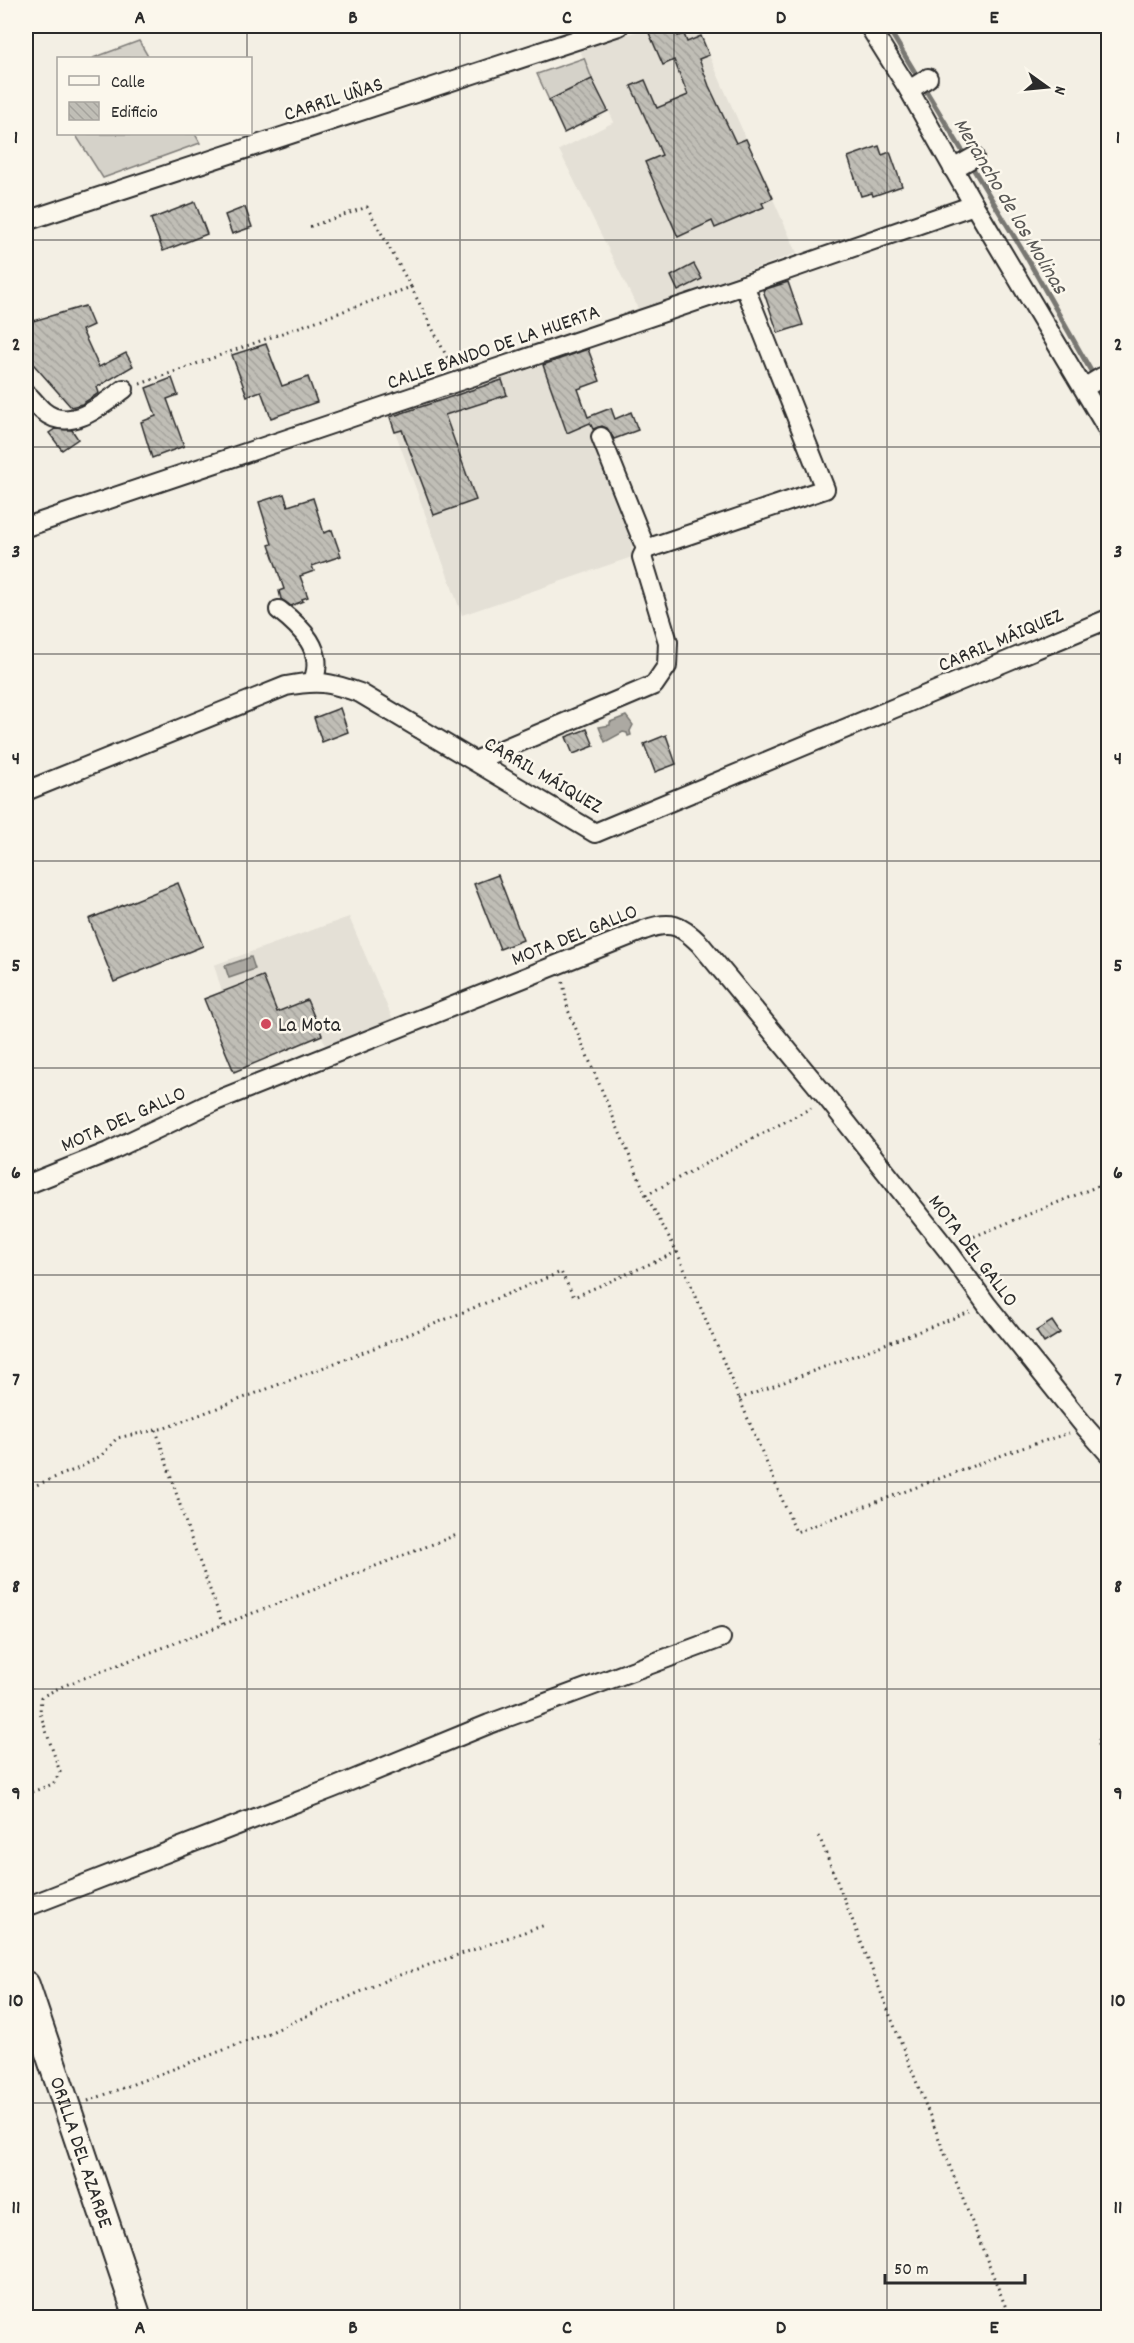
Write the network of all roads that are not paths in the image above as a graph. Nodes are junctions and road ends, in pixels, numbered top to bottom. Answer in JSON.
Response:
{"nodes":[{"id":1,"x":619,"y":26,"type":"edge"},
{"id":2,"x":869,"y":26,"type":"edge"},
{"id":3,"x":974,"y":205,"type":"junction"},
{"id":4,"x":26,"y":221,"type":"edge"},
{"id":5,"x":744,"y":285,"type":"junction"},
{"id":6,"x":124,"y":390,"type":"road end"},
{"id":7,"x":26,"y":394,"type":"edge"},
{"id":8,"x":1108,"y":430,"type":"edge"},
{"id":9,"x":601,"y":437,"type":"dead end"},
{"id":10,"x":26,"y":527,"type":"edge"},
{"id":11,"x":646,"y":549,"type":"junction"},
{"id":12,"x":279,"y":610,"type":"dead end"},
{"id":13,"x":1108,"y":619,"type":"edge"},
{"id":14,"x":313,"y":681,"type":"junction"},
{"id":15,"x":475,"y":761,"type":"junction"},
{"id":16,"x":26,"y":791,"type":"edge"},
{"id":17,"x":26,"y":1185,"type":"edge"},
{"id":18,"x":1108,"y":1453,"type":"edge"},
{"id":19,"x":721,"y":1638,"type":"dead end"},
{"id":20,"x":26,"y":1907,"type":"edge"},
{"id":21,"x":26,"y":1985,"type":"edge"},
{"id":22,"x":138,"y":2318,"type":"edge"}],
"edges":[{"from":1,"to":4,"type":"street","name":"CARRIL UÑAS"},
{"from":2,"to":3,"type":"street"},
{"from":3,"to":5,"type":"street","name":"CALLE BANDO DE LA HUERTA"},
{"from":3,"to":8,"type":"street"},
{"from":5,"to":10,"type":"street","name":"CALLE BANDO DE LA HUERTA"},
{"from":5,"to":11,"type":"street"},
{"from":6,"to":7,"type":"street"},
{"from":9,"to":11,"type":"street"},
{"from":11,"to":15,"type":"street"},
{"from":12,"to":14,"type":"street"},
{"from":13,"to":15,"type":"street","name":"CARRIL MÁIQUEZ"},
{"from":14,"to":15,"type":"street","name":"CARRIL MÁIQUEZ"},
{"from":14,"to":16,"type":"street","name":"CARRIL MÁIQUEZ"},
{"from":17,"to":18,"type":"street","name":"MOTA DEL GALLO"},
{"from":19,"to":20,"type":"street"},
{"from":21,"to":22,"type":"main road","name":"ORILLA DEL AZARBE"}]}
